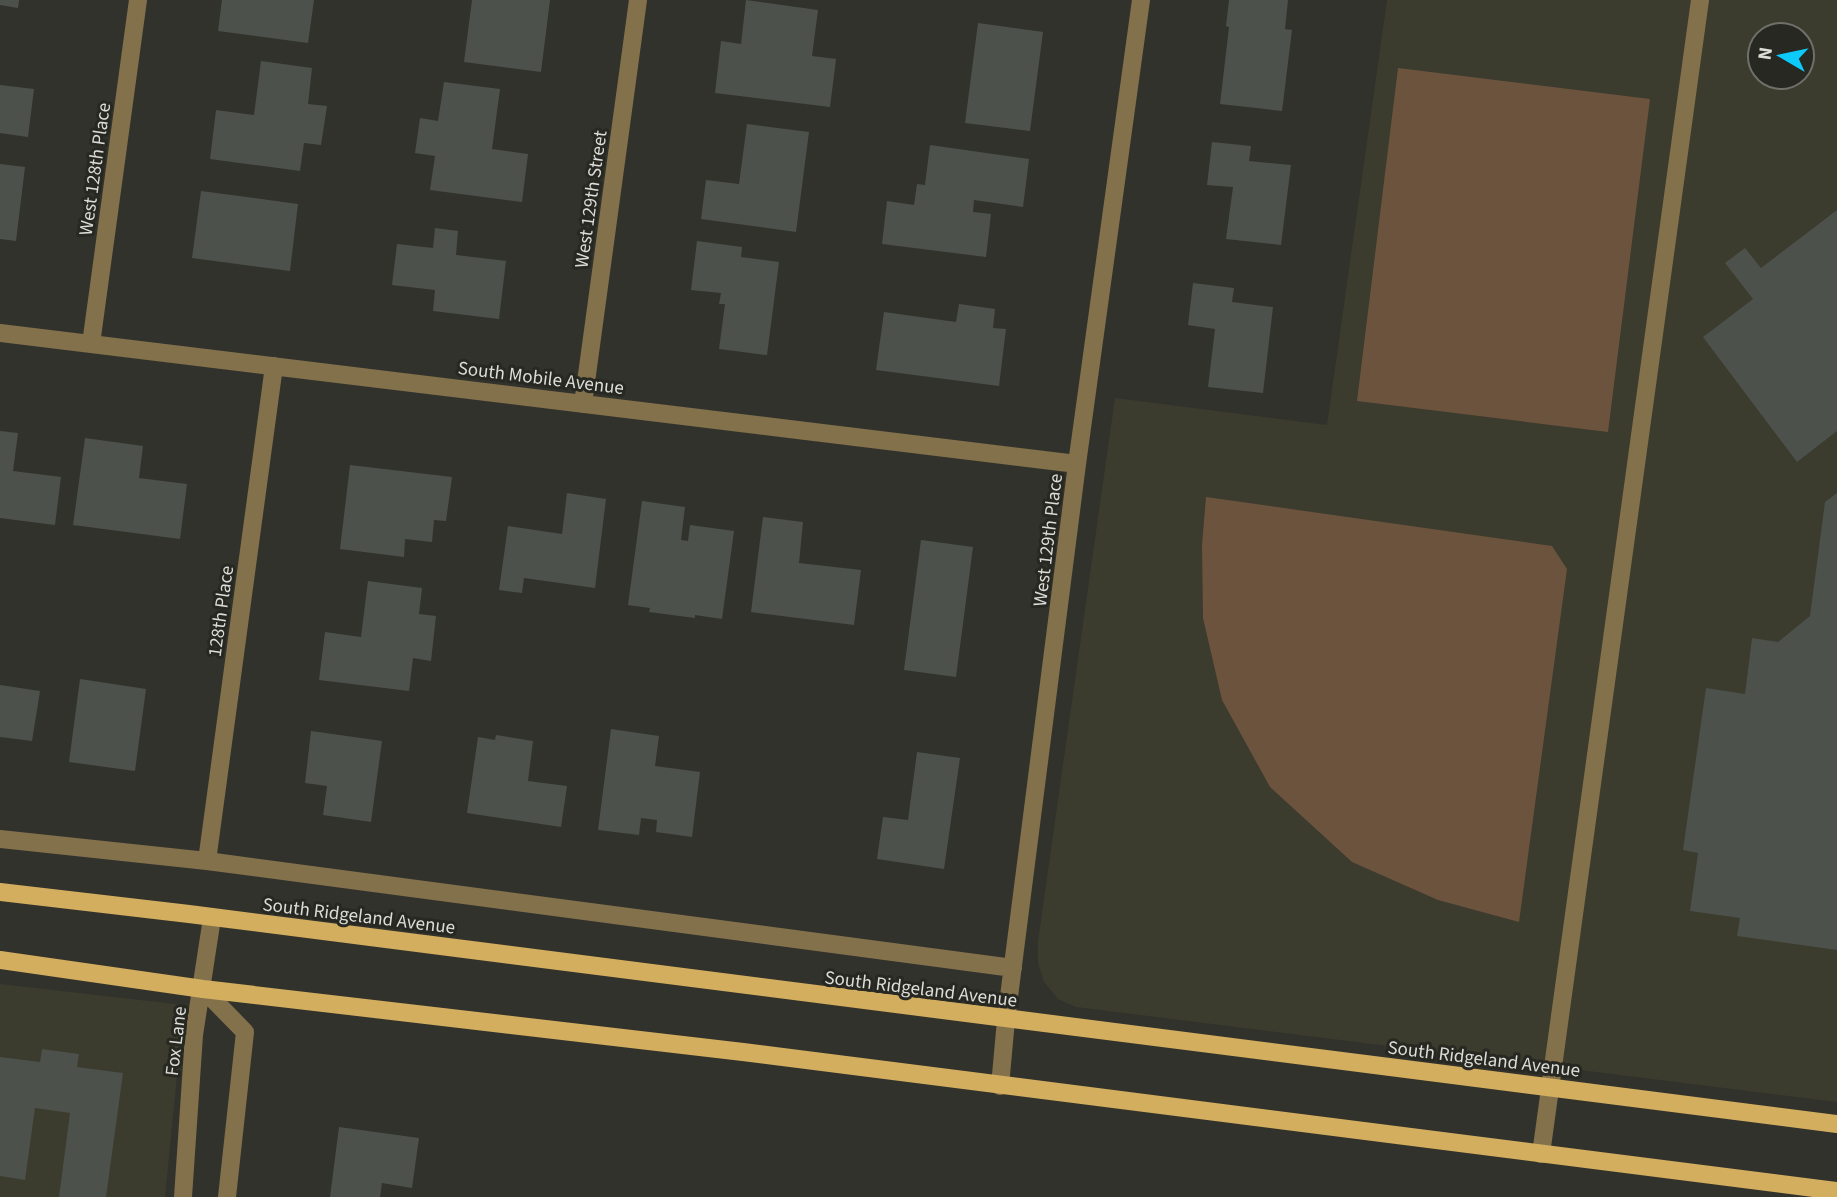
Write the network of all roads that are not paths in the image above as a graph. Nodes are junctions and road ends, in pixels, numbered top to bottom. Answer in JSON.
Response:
{"nodes":[{"id":1,"x":138,"y":0,"type":"edge"},
{"id":2,"x":638,"y":0,"type":"edge"},
{"id":3,"x":1141,"y":0,"type":"edge"},
{"id":4,"x":1700,"y":0,"type":"edge"},
{"id":5,"x":0,"y":332,"type":"edge"},
{"id":6,"x":91,"y":344,"type":"junction"},
{"id":7,"x":274,"y":366,"type":"junction"},
{"id":8,"x":583,"y":404,"type":"junction"},
{"id":9,"x":1077,"y":464,"type":"junction"},
{"id":10,"x":0,"y":839,"type":"edge"},
{"id":11,"x":207,"y":861,"type":"junction"},
{"id":12,"x":0,"y":892,"type":"edge"},
{"id":13,"x":212,"y":918,"type":"junction"},
{"id":14,"x":0,"y":960,"type":"edge"},
{"id":15,"x":1013,"y":968,"type":"junction"},
{"id":16,"x":203,"y":989,"type":"junction"},
{"id":17,"x":1006,"y":1020,"type":"junction"},
{"id":18,"x":1000,"y":1086,"type":"junction"},
{"id":19,"x":1549,"y":1087,"type":"junction"},
{"id":20,"x":1837,"y":1124,"type":"edge"},
{"id":21,"x":1541,"y":1154,"type":"junction"},
{"id":22,"x":1837,"y":1191,"type":"edge"},
{"id":23,"x":183,"y":1197,"type":"edge"},
{"id":24,"x":227,"y":1197,"type":"edge"}],
"edges":[{"from":1,"to":6,"type":"street","name":"West 128th Place"},
{"from":2,"to":8,"type":"street","name":"West 129th Street"},
{"from":3,"to":9,"type":"street","name":"West 129th Place"},
{"from":4,"to":19,"type":"street"},
{"from":5,"to":6,"type":"street","name":"South Mobile Avenue"},
{"from":6,"to":7,"type":"street","name":"South Mobile Avenue"},
{"from":7,"to":8,"type":"street","name":"South Mobile Avenue"},
{"from":7,"to":11,"type":"street","name":"128th Place"},
{"from":8,"to":9,"type":"street","name":"South Mobile Avenue"},
{"from":9,"to":15,"type":"street","name":"West 129th Place"},
{"from":10,"to":11,"type":"street"},
{"from":11,"to":15,"type":"street"},
{"from":12,"to":13,"type":"main road","name":"South Ridgeland Avenue"},
{"from":13,"to":16,"type":"street"},
{"from":13,"to":17,"type":"main road","name":"South Ridgeland Avenue"},
{"from":14,"to":16,"type":"main road"},
{"from":15,"to":17,"type":"street","name":"West 129th Place"},
{"from":16,"to":18,"type":"main road"},
{"from":16,"to":23,"type":"street","name":"Fox Lane"},
{"from":16,"to":24,"type":"street","name":"Fox Lane"},
{"from":17,"to":18,"type":"street","name":"West 129th Place"},
{"from":17,"to":19,"type":"main road","name":"South Ridgeland Avenue"},
{"from":18,"to":21,"type":"main road"},
{"from":19,"to":20,"type":"main road","name":"South Ridgeland Avenue"},
{"from":19,"to":21,"type":"street"},
{"from":21,"to":22,"type":"main road"}]}
